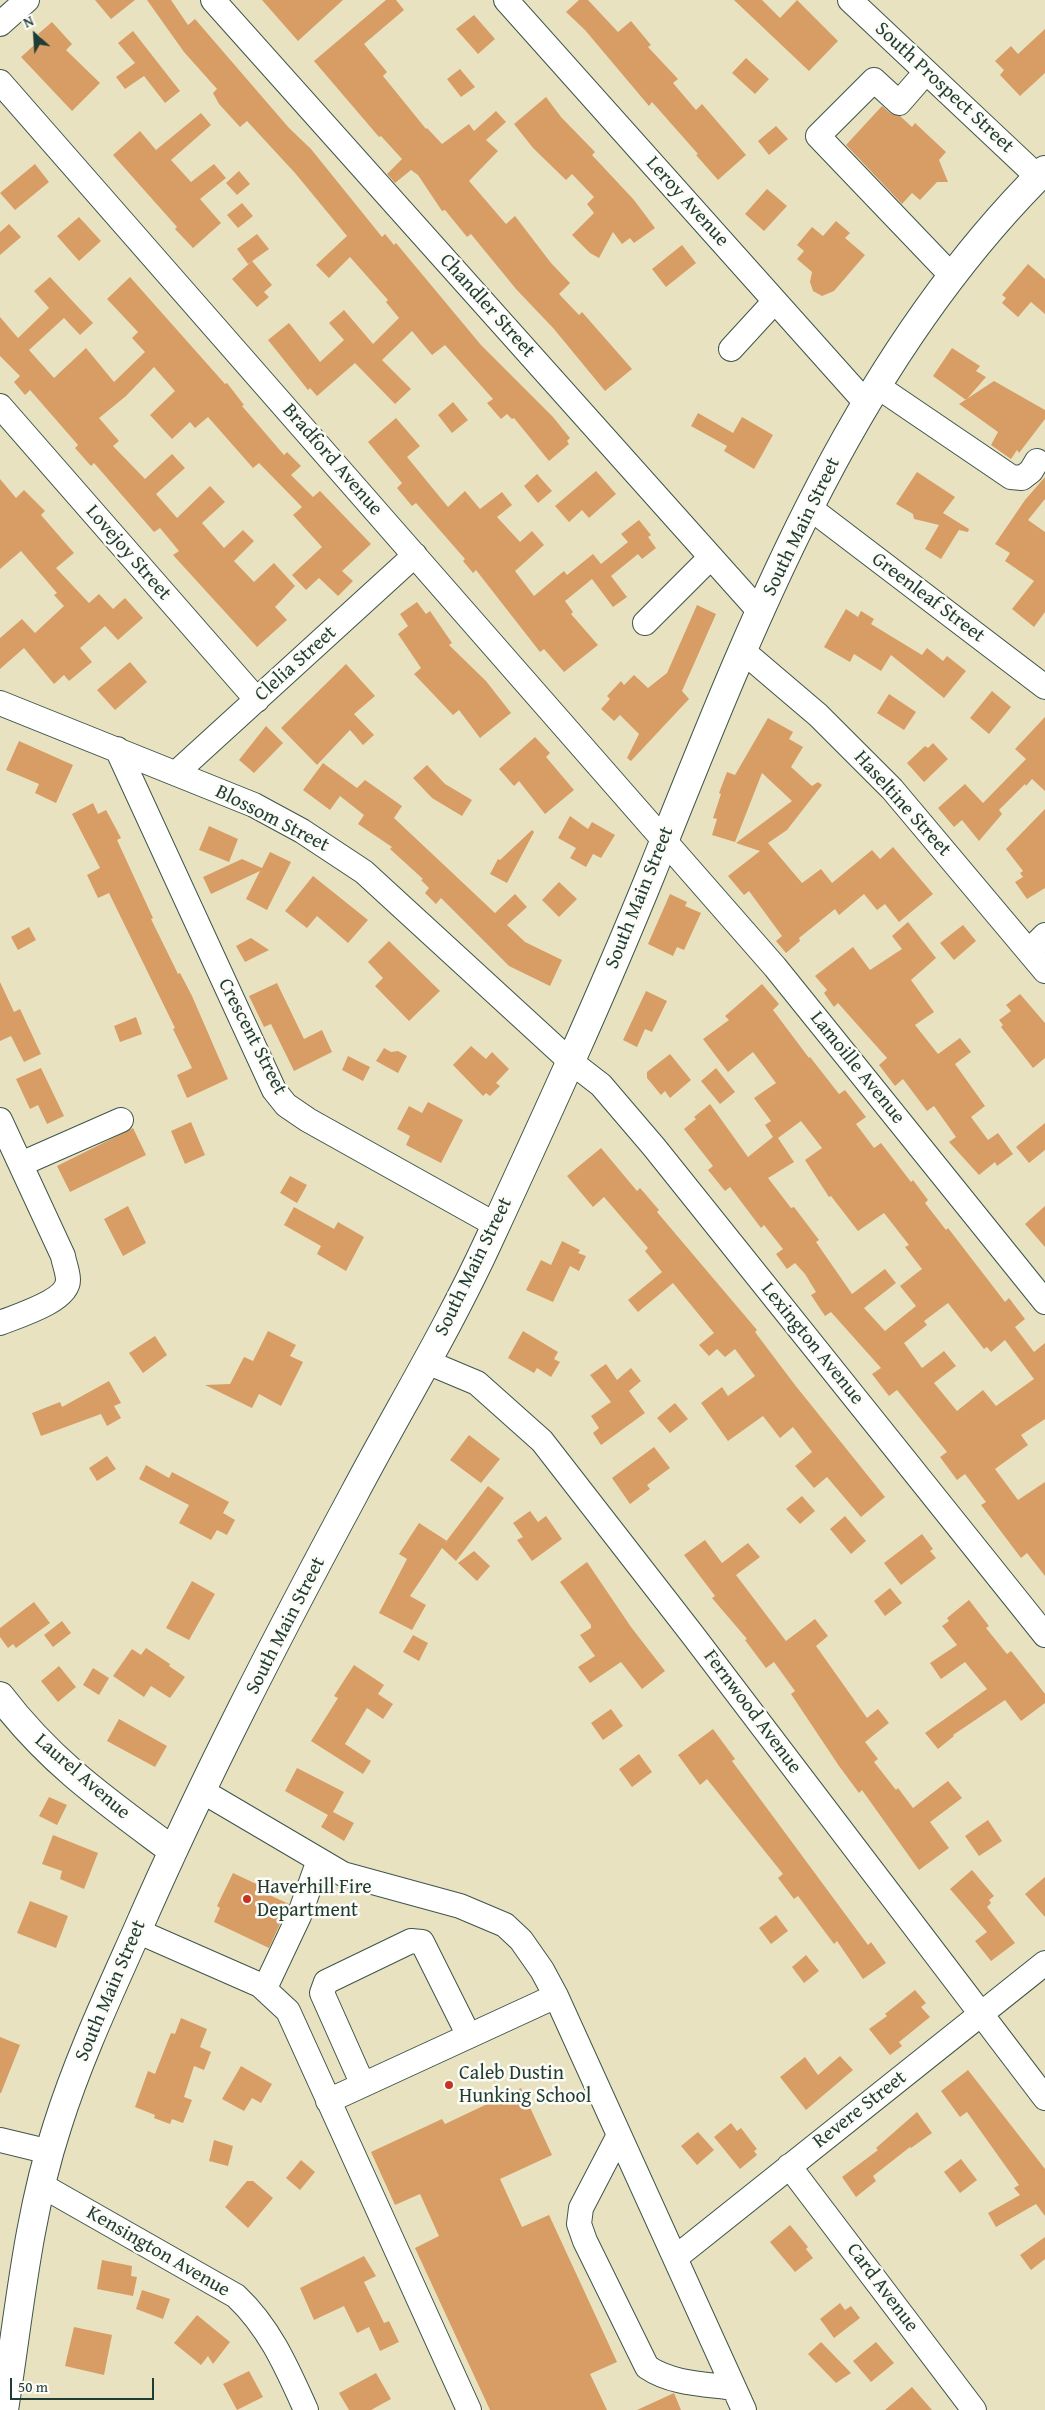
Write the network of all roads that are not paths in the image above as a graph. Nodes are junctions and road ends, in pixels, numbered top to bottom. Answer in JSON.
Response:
{"nodes":[{"id":1,"x":27,"y":0,"type":"edge"},
{"id":2,"x":213,"y":0,"type":"edge"},
{"id":3,"x":506,"y":0,"type":"edge"},
{"id":4,"x":850,"y":0,"type":"edge"},
{"id":5,"x":0,"y":24,"type":"edge"},
{"id":6,"x":926,"y":72,"type":"junction"},
{"id":7,"x":0,"y":82,"type":"edge"},
{"id":8,"x":1043,"y":178,"type":"edge"},
{"id":9,"x":951,"y":275,"type":"junction"},
{"id":10,"x":775,"y":301,"type":"junction"},
{"id":11,"x":731,"y":349,"type":"dead end"},
{"id":12,"x":872,"y":395,"type":"junction"},
{"id":13,"x":0,"y":406,"type":"edge"},
{"id":14,"x":1037,"y":461,"type":"dead end"},
{"id":15,"x":810,"y":508,"type":"junction"},
{"id":16,"x":415,"y":555,"type":"junction"},
{"id":17,"x":711,"y":557,"type":"junction"},
{"id":18,"x":761,"y":613,"type":"junction"},
{"id":19,"x":645,"y":623,"type":"dead end"},
{"id":20,"x":744,"y":652,"type":"junction"},
{"id":21,"x":1045,"y":687,"type":"edge"},
{"id":22,"x":257,"y":700,"type":"junction"},
{"id":23,"x":0,"y":703,"type":"edge"},
{"id":24,"x":117,"y":749,"type":"junction"},
{"id":25,"x":176,"y":773,"type":"junction"},
{"id":26,"x":664,"y":839,"type":"junction"},
{"id":27,"x":1037,"y":943,"type":"edge"},
{"id":28,"x":1045,"y":971,"type":"edge"},
{"id":29,"x":570,"y":1062,"type":"junction"},
{"id":30,"x":0,"y":1120,"type":"edge"},
{"id":31,"x":121,"y":1120,"type":"dead end"},
{"id":32,"x":21,"y":1164,"type":"junction"},
{"id":33,"x":496,"y":1225,"type":"junction"},
{"id":34,"x":1045,"y":1302,"type":"edge"},
{"id":35,"x":0,"y":1324,"type":"edge"},
{"id":36,"x":427,"y":1362,"type":"junction"},
{"id":37,"x":1045,"y":1635,"type":"edge"},
{"id":38,"x":0,"y":1696,"type":"edge"},
{"id":39,"x":202,"y":1791,"type":"junction"},
{"id":40,"x":172,"y":1850,"type":"junction"},
{"id":41,"x":319,"y":1860,"type":"junction"},
{"id":42,"x":137,"y":1931,"type":"junction"},
{"id":43,"x":1045,"y":1963,"type":"edge"},
{"id":44,"x":265,"y":1988,"type":"junction"},
{"id":45,"x":556,"y":1996,"type":"junction"},
{"id":46,"x":981,"y":2014,"type":"junction"},
{"id":47,"x":470,"y":2036,"type":"junction"},
{"id":48,"x":363,"y":2085,"type":"junction"},
{"id":49,"x":1045,"y":2098,"type":"edge"},
{"id":50,"x":328,"y":2101,"type":"junction"},
{"id":51,"x":619,"y":2135,"type":"junction"},
{"id":52,"x":0,"y":2140,"type":"edge"},
{"id":53,"x":50,"y":2152,"type":"junction"},
{"id":54,"x":789,"y":2166,"type":"junction"},
{"id":55,"x":41,"y":2186,"type":"junction"},
{"id":56,"x":675,"y":2258,"type":"junction"},
{"id":57,"x":734,"y":2388,"type":"junction"},
{"id":58,"x":4,"y":2410,"type":"edge"},
{"id":59,"x":306,"y":2410,"type":"edge"},
{"id":60,"x":469,"y":2410,"type":"edge"},
{"id":61,"x":744,"y":2410,"type":"edge"},
{"id":62,"x":974,"y":2410,"type":"edge"}],
"edges":[{"from":1,"to":5,"type":"street"},
{"from":2,"to":17,"type":"street","name":"Chandler Street"},
{"from":3,"to":10,"type":"street","name":"Leroy Avenue"},
{"from":4,"to":6,"type":"street","name":"South Prospect Street"},
{"from":6,"to":8,"type":"street","name":"South Prospect Street"},
{"from":6,"to":9,"type":"street"},
{"from":7,"to":16,"type":"street","name":"Bradford Avenue"},
{"from":8,"to":9,"type":"main road","name":"South Main Street"},
{"from":9,"to":12,"type":"main road","name":"South Main Street"},
{"from":10,"to":11,"type":"street"},
{"from":10,"to":12,"type":"street","name":"Leroy Avenue"},
{"from":12,"to":14,"type":"street","name":"Leroy Avenue"},
{"from":12,"to":15,"type":"main road","name":"South Main Street"},
{"from":13,"to":22,"type":"street","name":"Lovejoy Street"},
{"from":15,"to":18,"type":"main road","name":"South Main Street"},
{"from":15,"to":21,"type":"street","name":"Greenleaf Street"},
{"from":16,"to":22,"type":"street","name":"Clelia Street"},
{"from":16,"to":26,"type":"street","name":"Bradford Avenue"},
{"from":17,"to":18,"type":"street","name":"Chandler Street"},
{"from":17,"to":19,"type":"street"},
{"from":18,"to":20,"type":"main road","name":"South Main Street"},
{"from":20,"to":26,"type":"main road","name":"South Main Street"},
{"from":20,"to":27,"type":"street","name":"Haseltine Street"},
{"from":22,"to":25,"type":"street","name":"Clelia Street"},
{"from":23,"to":24,"type":"street","name":"Blossom Street"},
{"from":24,"to":25,"type":"street","name":"Blossom Street"},
{"from":24,"to":33,"type":"street","name":"Crescent Street"},
{"from":25,"to":29,"type":"street","name":"Blossom Street"},
{"from":26,"to":29,"type":"main road","name":"South Main Street"},
{"from":26,"to":34,"type":"street","name":"Lamoille Avenue"},
{"from":27,"to":28,"type":"street","name":"Haseltine Street"},
{"from":29,"to":33,"type":"main road","name":"South Main Street"},
{"from":29,"to":37,"type":"street","name":"Lexington Avenue"},
{"from":30,"to":32,"type":"street"},
{"from":31,"to":32,"type":"street"},
{"from":32,"to":35,"type":"street"},
{"from":33,"to":36,"type":"main road","name":"South Main Street"},
{"from":36,"to":39,"type":"main road","name":"South Main Street"},
{"from":36,"to":46,"type":"street","name":"Fernwood Avenue"},
{"from":38,"to":40,"type":"main road","name":"Laurel Avenue"},
{"from":39,"to":40,"type":"main road","name":"South Main Street"},
{"from":39,"to":41,"type":"street"},
{"from":40,"to":42,"type":"main road","name":"South Main Street"},
{"from":41,"to":44,"type":"street"},
{"from":41,"to":45,"type":"street"},
{"from":42,"to":44,"type":"street"},
{"from":42,"to":53,"type":"main road","name":"South Main Street"},
{"from":43,"to":46,"type":"street","name":"Revere Street"},
{"from":44,"to":50,"type":"street"},
{"from":45,"to":47,"type":"street"},
{"from":45,"to":51,"type":"street"},
{"from":46,"to":49,"type":"street","name":"Fernwood Avenue"},
{"from":46,"to":54,"type":"street","name":"Revere Street"},
{"from":47,"to":48,"type":"street"},
{"from":47,"to":48,"type":"street"},
{"from":48,"to":50,"type":"street"},
{"from":50,"to":60,"type":"street"},
{"from":51,"to":56,"type":"street"},
{"from":51,"to":57,"type":"street"},
{"from":52,"to":53,"type":"street"},
{"from":53,"to":55,"type":"main road","name":"South Main Street"},
{"from":54,"to":56,"type":"street","name":"Revere Street"},
{"from":54,"to":62,"type":"street","name":"Card Avenue"},
{"from":55,"to":58,"type":"main road","name":"South Main Street"},
{"from":55,"to":59,"type":"street","name":"Kensington Avenue"},
{"from":56,"to":57,"type":"street"},
{"from":57,"to":61,"type":"street"}]}
